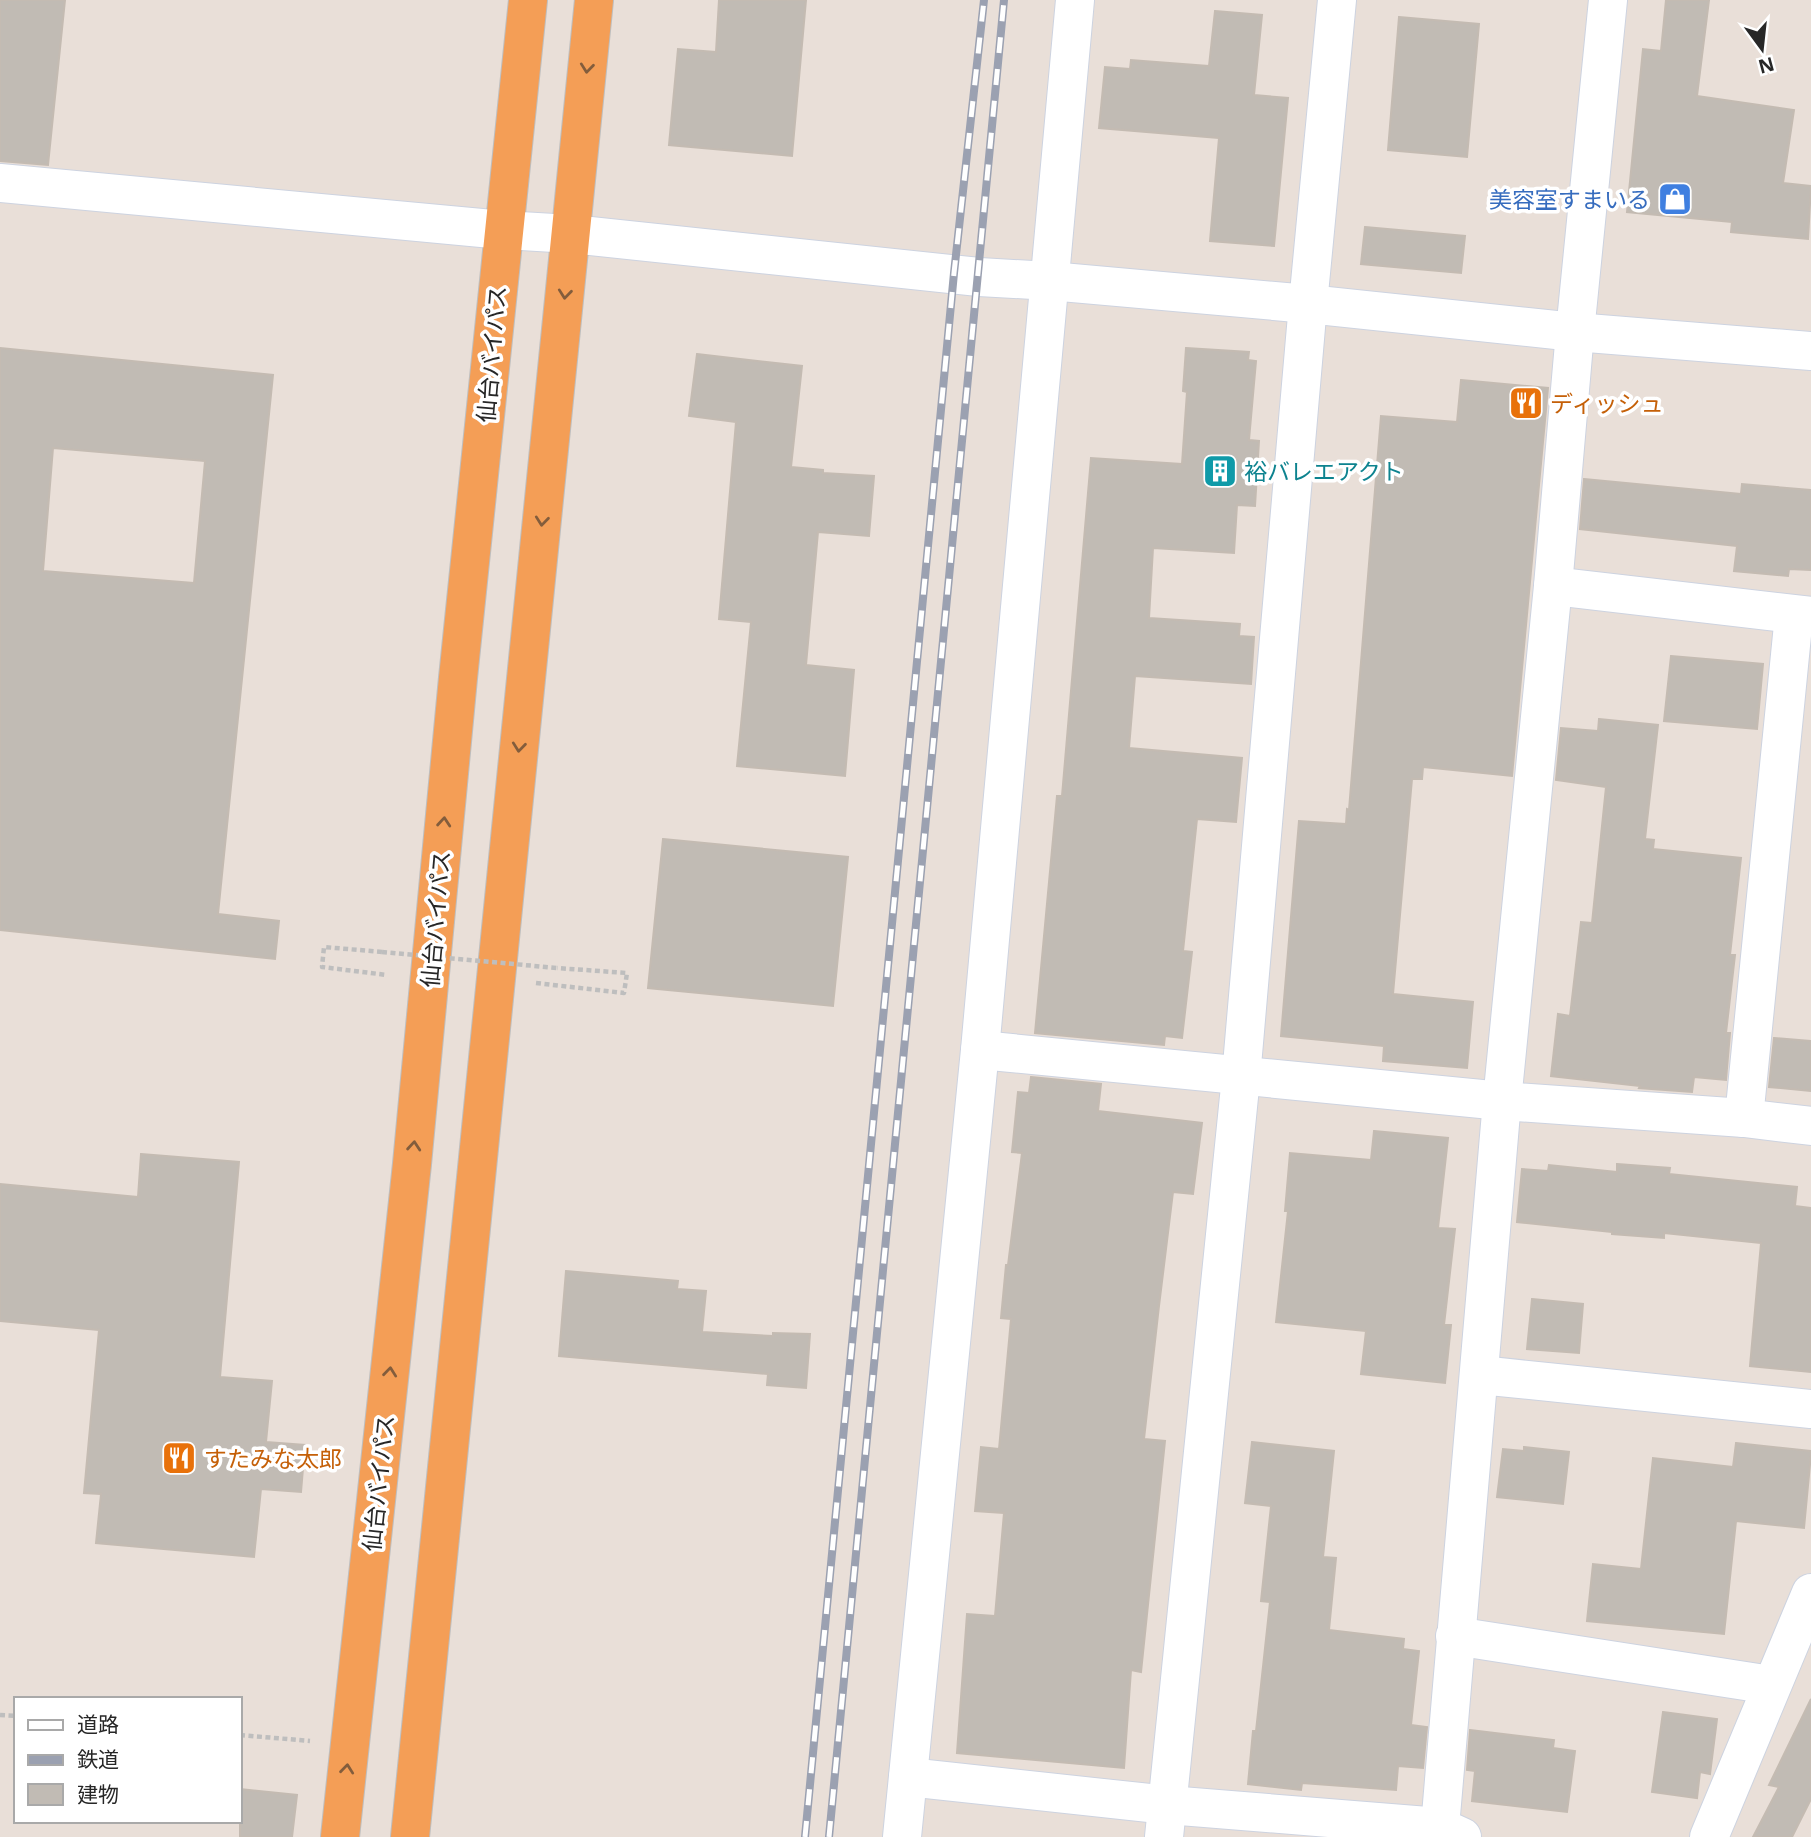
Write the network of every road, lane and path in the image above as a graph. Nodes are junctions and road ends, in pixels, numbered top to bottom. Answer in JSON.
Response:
{"nodes":[{"id":1,"x":528,"y":0,"type":"edge"},
{"id":2,"x":594,"y":0,"type":"edge"},
{"id":3,"x":1075,"y":0,"type":"edge"},
{"id":4,"x":1337,"y":0,"type":"edge"},
{"id":5,"x":1608,"y":0,"type":"edge"},
{"id":6,"x":0,"y":183,"type":"edge"},
{"id":7,"x":503,"y":230,"type":"junction"},
{"id":8,"x":571,"y":234,"type":"junction"},
{"id":9,"x":1050,"y":281,"type":"junction"},
{"id":10,"x":1308,"y":304,"type":"junction"},
{"id":11,"x":1575,"y":332,"type":"junction"},
{"id":12,"x":1811,"y":351,"type":"edge"},
{"id":13,"x":1553,"y":586,"type":"junction"},
{"id":14,"x":1802,"y":616,"type":"edge"},
{"id":15,"x":388,"y":975,"type":"dead end"},
{"id":16,"x":530,"y":982,"type":"dead end"},
{"id":17,"x":980,"y":1050,"type":"junction"},
{"id":18,"x":1241,"y":1077,"type":"junction"},
{"id":19,"x":1502,"y":1101,"type":"junction"},
{"id":20,"x":1744,"y":1118,"type":"junction"},
{"id":21,"x":1811,"y":1126,"type":"edge"},
{"id":22,"x":1480,"y":1375,"type":"junction"},
{"id":23,"x":1811,"y":1409,"type":"edge"},
{"id":24,"x":1811,"y":1593,"type":"edge"},
{"id":25,"x":1455,"y":1636,"type":"junction"},
{"id":26,"x":1771,"y":1685,"type":"junction"},
{"id":27,"x":242,"y":1735,"type":"edge"},
{"id":28,"x":349,"y":1745,"type":"junction"},
{"id":29,"x":908,"y":1777,"type":"junction"},
{"id":30,"x":1166,"y":1821,"type":"edge"},
{"id":31,"x":1451,"y":1832,"type":"edge"},
{"id":32,"x":340,"y":1837,"type":"edge"},
{"id":33,"x":411,"y":1837,"type":"edge"},
{"id":34,"x":902,"y":1837,"type":"edge"},
{"id":35,"x":1709,"y":1837,"type":"edge"}],
"edges":[{"from":1,"to":7,"type":"highway","name":"仙台バイパス"},
{"from":2,"to":8,"type":"highway","one_way":true},
{"from":3,"to":9,"type":"street"},
{"from":4,"to":10,"type":"street"},
{"from":5,"to":11,"type":"street"},
{"from":6,"to":7,"type":"street"},
{"from":7,"to":8,"type":"street"},
{"from":28,"to":7,"type":"highway","name":"仙台バイパス","one_way":true},
{"from":8,"to":9,"type":"street"},
{"from":8,"to":33,"type":"highway","one_way":true},
{"from":9,"to":10,"type":"street"},
{"from":9,"to":17,"type":"street"},
{"from":10,"to":11,"type":"street"},
{"from":10,"to":18,"type":"street"},
{"from":11,"to":12,"type":"street"},
{"from":11,"to":13,"type":"street"},
{"from":13,"to":14,"type":"street"},
{"from":13,"to":19,"type":"street"},
{"from":14,"to":20,"type":"street"},
{"from":15,"to":16,"type":"path","bridge":true},
{"from":17,"to":18,"type":"street"},
{"from":17,"to":29,"type":"street"},
{"from":18,"to":19,"type":"street"},
{"from":18,"to":30,"type":"street"},
{"from":19,"to":20,"type":"street"},
{"from":19,"to":22,"type":"street"},
{"from":20,"to":21,"type":"street"},
{"from":22,"to":23,"type":"street"},
{"from":22,"to":25,"type":"street"},
{"from":24,"to":26,"type":"street"},
{"from":25,"to":26,"type":"street"},
{"from":25,"to":31,"type":"street"},
{"from":26,"to":35,"type":"street"},
{"from":27,"to":28,"type":"path"},
{"from":32,"to":28,"type":"highway","name":"仙台バイパス","one_way":true},
{"from":29,"to":30,"type":"street"},
{"from":29,"to":34,"type":"street"},
{"from":30,"to":31,"type":"street"}]}
